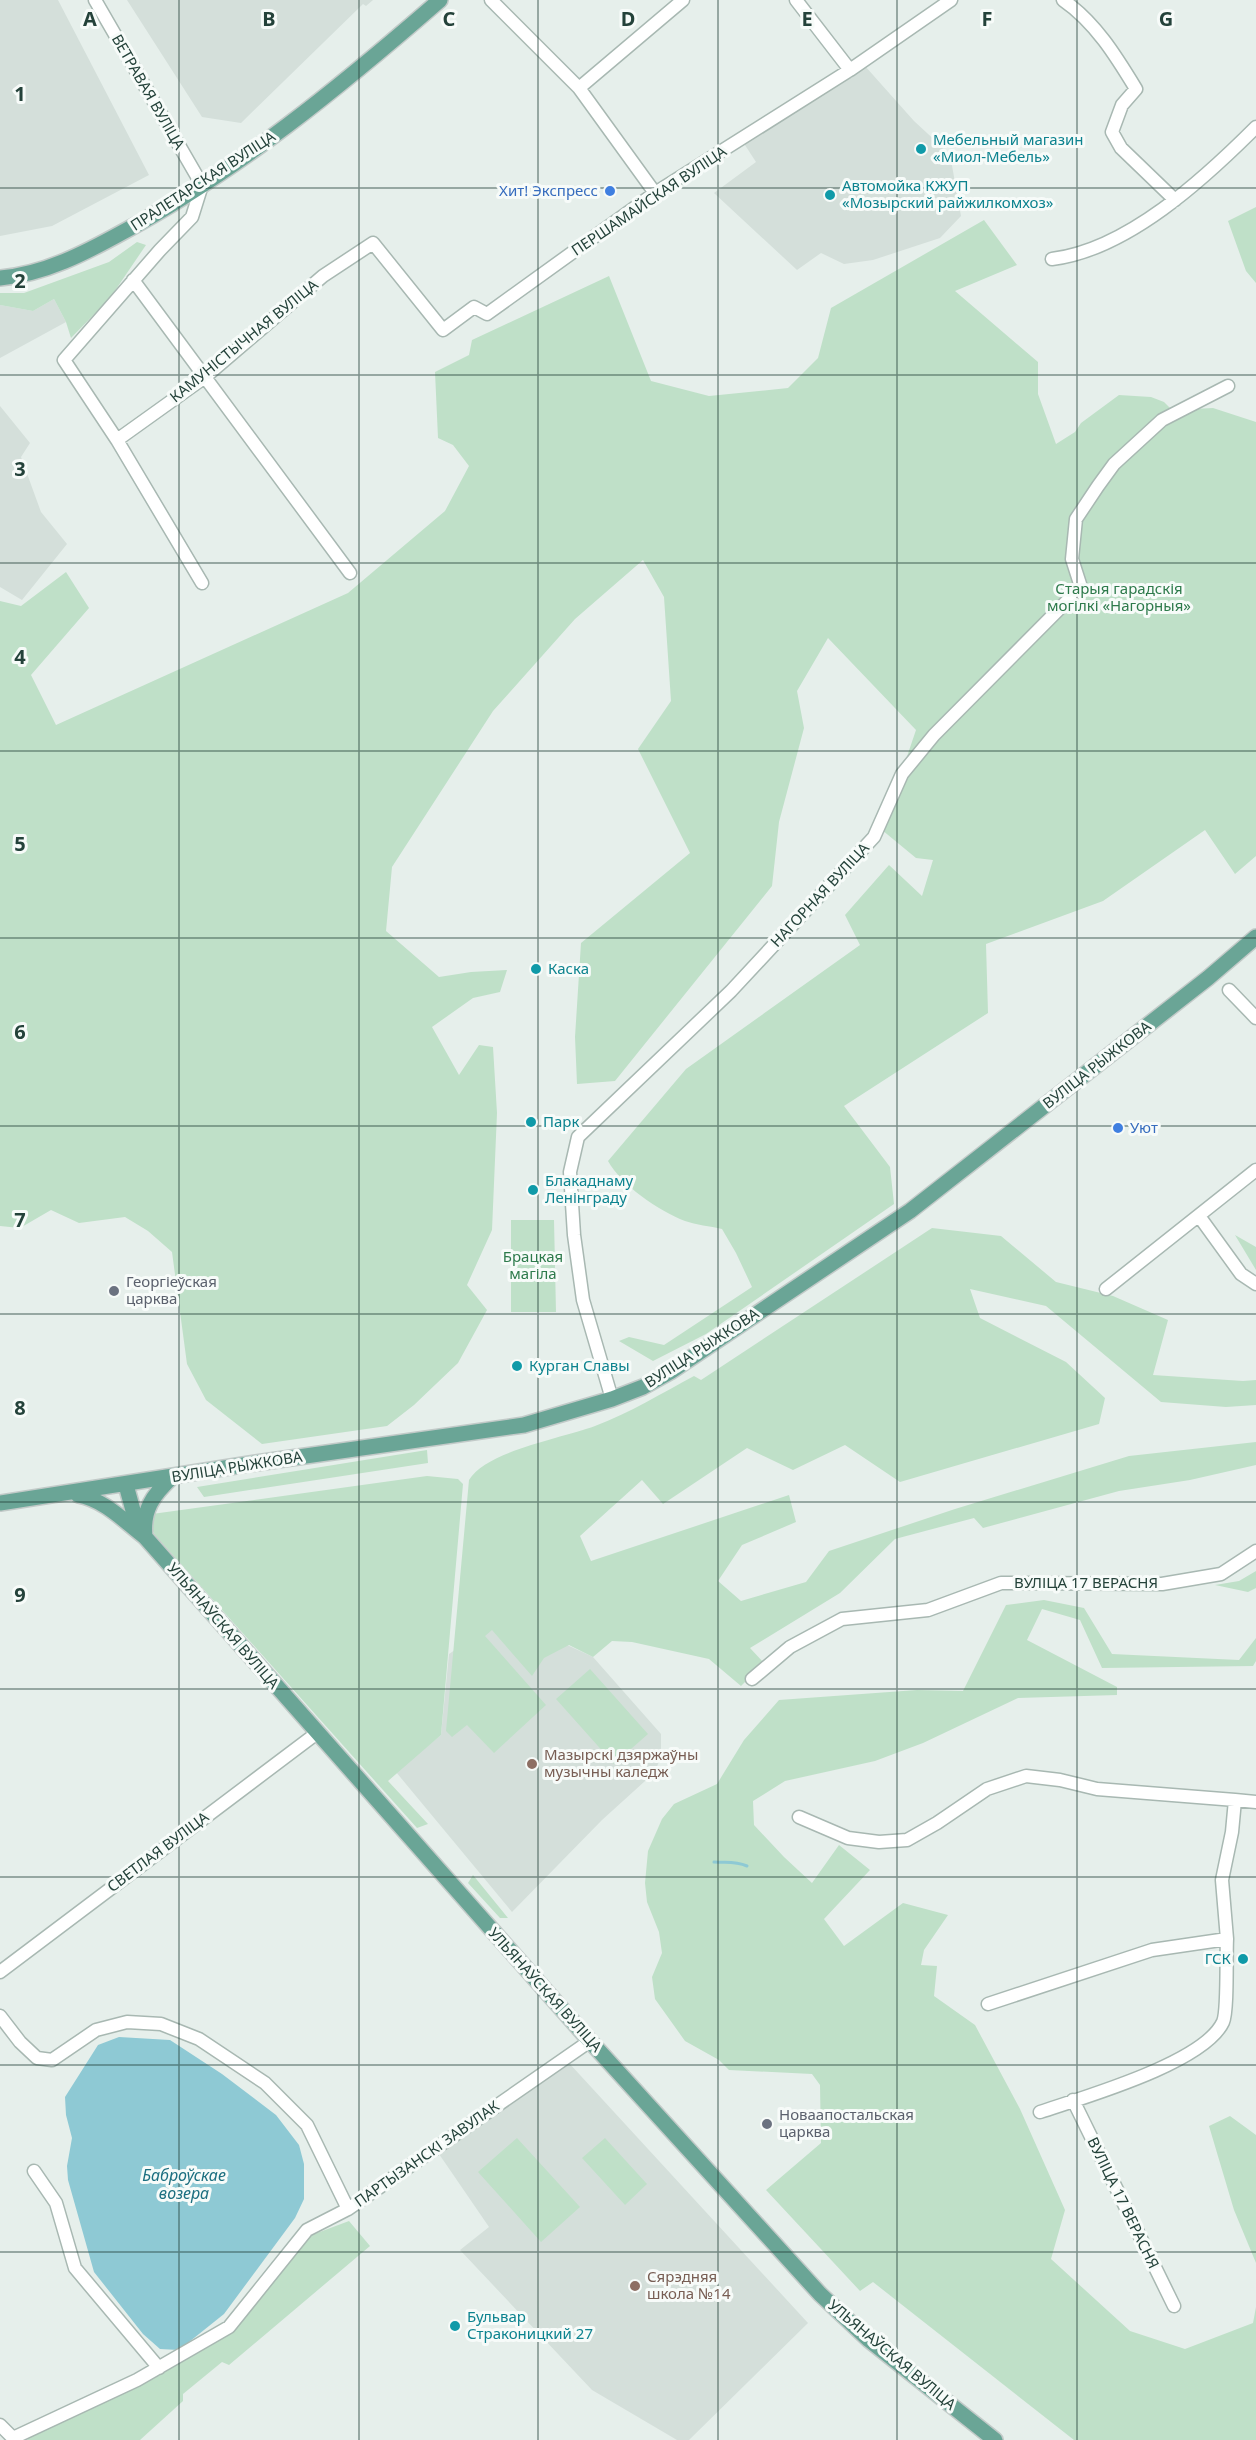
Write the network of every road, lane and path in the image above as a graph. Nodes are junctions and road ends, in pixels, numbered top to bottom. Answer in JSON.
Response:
{"nodes":[{"id":1,"x":95,"y":0,"type":"edge"},
{"id":2,"x":440,"y":0,"type":"edge"},
{"id":3,"x":491,"y":0,"type":"edge"},
{"id":4,"x":683,"y":0,"type":"edge"},
{"id":5,"x":796,"y":0,"type":"edge"},
{"id":6,"x":951,"y":0,"type":"edge"},
{"id":7,"x":1063,"y":0,"type":"edge"},
{"id":8,"x":850,"y":70,"type":"junction"},
{"id":9,"x":579,"y":88,"type":"junction"},
{"id":10,"x":1256,"y":127,"type":"edge"},
{"id":11,"x":202,"y":185,"type":"junction"},
{"id":12,"x":655,"y":193,"type":"junction"},
{"id":13,"x":1175,"y":200,"type":"junction"},
{"id":14,"x":373,"y":243,"type":"joint"},
{"id":15,"x":1052,"y":259,"type":"dead end"},
{"id":16,"x":0,"y":278,"type":"edge"},
{"id":17,"x":133,"y":280,"type":"junction"},
{"id":18,"x":205,"y":377,"type":"junction"},
{"id":19,"x":1228,"y":386,"type":"dead end"},
{"id":20,"x":117,"y":441,"type":"junction"},
{"id":21,"x":350,"y":573,"type":"dead end"},
{"id":22,"x":202,"y":583,"type":"dead end"},
{"id":23,"x":1256,"y":938,"type":"edge"},
{"id":24,"x":1229,"y":990,"type":"dead end"},
{"id":25,"x":1256,"y":1018,"type":"edge"},
{"id":26,"x":1256,"y":1170,"type":"edge"},
{"id":27,"x":1199,"y":1216,"type":"junction"},
{"id":28,"x":1256,"y":1284,"type":"edge"},
{"id":29,"x":1106,"y":1289,"type":"dead end"},
{"id":30,"x":612,"y":1400,"type":"junction"},
{"id":31,"x":172,"y":1477,"type":"junction"},
{"id":32,"x":126,"y":1485,"type":"junction"},
{"id":33,"x":70,"y":1494,"type":"junction"},
{"id":34,"x":0,"y":1503,"type":"edge"},
{"id":35,"x":118,"y":1516,"type":"junction"},
{"id":36,"x":145,"y":1537,"type":"junction"},
{"id":37,"x":1256,"y":1551,"type":"edge"},
{"id":38,"x":752,"y":1679,"type":"dead end"},
{"id":39,"x":317,"y":1733,"type":"junction"},
{"id":40,"x":1235,"y":1800,"type":"junction"},
{"id":41,"x":1256,"y":1802,"type":"edge"},
{"id":42,"x":799,"y":1816,"type":"dead end"},
{"id":43,"x":1227,"y":1939,"type":"junction"},
{"id":44,"x":0,"y":1972,"type":"edge"},
{"id":45,"x":988,"y":2004,"type":"dead end"},
{"id":46,"x":0,"y":2016,"type":"edge"},
{"id":47,"x":590,"y":2041,"type":"junction"},
{"id":48,"x":1073,"y":2100,"type":"junction"},
{"id":49,"x":1040,"y":2112,"type":"dead end"},
{"id":50,"x":34,"y":2171,"type":"dead end"},
{"id":51,"x":348,"y":2209,"type":"junction"},
{"id":52,"x":1174,"y":2306,"type":"dead end"},
{"id":53,"x":159,"y":2368,"type":"junction"},
{"id":54,"x":0,"y":2425,"type":"edge"},
{"id":55,"x":14,"y":2439,"type":"edge"},
{"id":56,"x":995,"y":2440,"type":"edge"}],
"edges":[{"from":1,"to":11,"type":"street","name":"ВЕТРАВАЯ ВУЛІЦА"},
{"from":2,"to":11,"type":"main road","name":"ПРАЛЕТАРСКАЯ ВУЛІЦА"},
{"from":3,"to":9,"type":"street"},
{"from":4,"to":9,"type":"street"},
{"from":5,"to":8,"type":"street"},
{"from":6,"to":8,"type":"street","name":"ПЕРШАМАЙСКАЯ ВУЛІЦА"},
{"from":7,"to":13,"type":"street"},
{"from":8,"to":12,"type":"street","name":"ПЕРШАМАЙСКАЯ ВУЛІЦА"},
{"from":9,"to":12,"type":"street"},
{"from":10,"to":13,"type":"street"},
{"from":11,"to":16,"type":"main road","name":"ПРАЛЕТАРСКАЯ ВУЛІЦА"},
{"from":11,"to":17,"type":"street"},
{"from":12,"to":14,"type":"street","name":"ПЕРШАМАЙСКАЯ ВУЛІЦА"},
{"from":13,"to":15,"type":"street"},
{"from":14,"to":18,"type":"street","name":"КАМУНІСТЫЧНАЯ ВУЛІЦА"},
{"from":17,"to":18,"type":"street"},
{"from":17,"to":20,"type":"street"},
{"from":18,"to":20,"type":"street","name":"КАМУНІСТЫЧНАЯ ВУЛІЦА"},
{"from":18,"to":21,"type":"street"},
{"from":19,"to":30,"type":"street","name":"НАГОРНАЯ ВУЛІЦА"},
{"from":20,"to":22,"type":"street"},
{"from":23,"to":30,"type":"main road","name":"ВУЛІЦА РЫЖКОВА"},
{"from":24,"to":25,"type":"street"},
{"from":26,"to":27,"type":"street"},
{"from":27,"to":28,"type":"street"},
{"from":27,"to":29,"type":"street"},
{"from":30,"to":31,"type":"main road","name":"ВУЛІЦА РЫЖКОВА"},
{"from":31,"to":32,"type":"main road","name":"ВУЛІЦА РЫЖКОВА"},
{"from":31,"to":36,"type":"main road"},
{"from":32,"to":33,"type":"main road","name":"ВУЛІЦА РЫЖКОВА"},
{"from":32,"to":35,"type":"main road"},
{"from":32,"to":36,"type":"main road"},
{"from":33,"to":34,"type":"main road","name":"ВУЛІЦА РЫЖКОВА"},
{"from":33,"to":35,"type":"main road","name":"УЛЬЯНАЎСКАЯ ВУЛІЦА"},
{"from":35,"to":36,"type":"main road","name":"УЛЬЯНАЎСКАЯ ВУЛІЦА"},
{"from":36,"to":39,"type":"main road","name":"УЛЬЯНАЎСКАЯ ВУЛІЦА"},
{"from":37,"to":38,"type":"street","name":"ВУЛІЦА 17 ВЕРАСНЯ"},
{"from":39,"to":44,"type":"street","name":"СВЕТЛАЯ ВУЛІЦА"},
{"from":39,"to":47,"type":"main road","name":"УЛЬЯНАЎСКАЯ ВУЛІЦА"},
{"from":40,"to":41,"type":"street"},
{"from":40,"to":42,"type":"street"},
{"from":40,"to":43,"type":"street"},
{"from":43,"to":45,"type":"street"},
{"from":43,"to":48,"type":"street"},
{"from":46,"to":51,"type":"street","name":"ПАРТЫЗАНСКІ ЗАВУЛАК"},
{"from":47,"to":51,"type":"street","name":"ПАРТЫЗАНСКІ ЗАВУЛАК"},
{"from":47,"to":56,"type":"main road","name":"УЛЬЯНАЎСКАЯ ВУЛІЦА"},
{"from":48,"to":49,"type":"street"},
{"from":48,"to":52,"type":"street","name":"ВУЛІЦА 17 ВЕРАСНЯ"},
{"from":50,"to":53,"type":"street"},
{"from":51,"to":53,"type":"street"},
{"from":53,"to":55,"type":"street"},
{"from":54,"to":55,"type":"street"}]}
